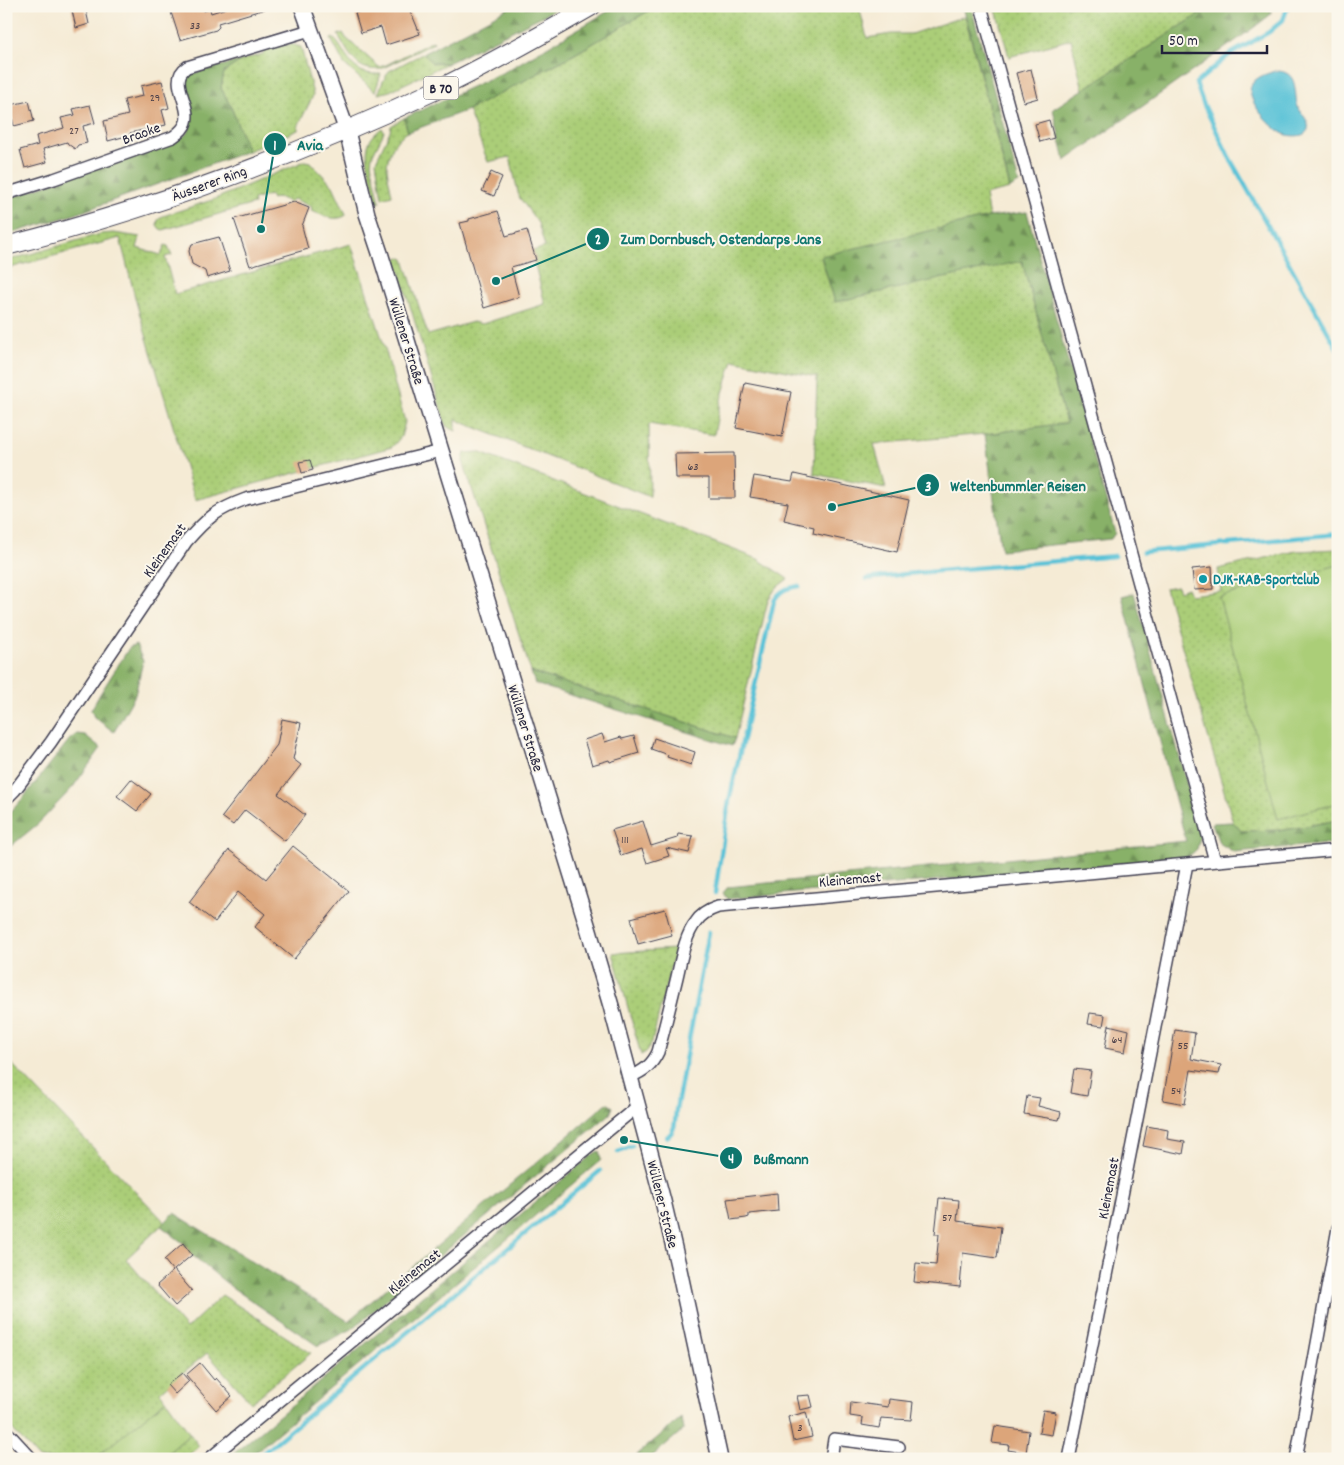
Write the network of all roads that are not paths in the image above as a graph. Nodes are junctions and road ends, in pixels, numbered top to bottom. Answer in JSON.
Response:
{"nodes":[{"id":1,"x":302,"y":6,"type":"edge"},
{"id":2,"x":592,"y":6,"type":"edge"},
{"id":3,"x":981,"y":6,"type":"edge"},
{"id":4,"x":310,"y":30,"type":"junction"},
{"id":5,"x":347,"y":131,"type":"junction"},
{"id":6,"x":6,"y":194,"type":"edge"},
{"id":7,"x":6,"y":246,"type":"edge"},
{"id":8,"x":441,"y":451,"type":"junction"},
{"id":9,"x":6,"y":799,"type":"edge"},
{"id":10,"x":1338,"y":850,"type":"edge"},
{"id":11,"x":1215,"y":861,"type":"junction"},
{"id":12,"x":1187,"y":864,"type":"junction"},
{"id":13,"x":630,"y":1077,"type":"junction"},
{"id":14,"x":638,"y":1106,"type":"junction"},
{"id":15,"x":1338,"y":1228,"type":"edge"},
{"id":16,"x":6,"y":1431,"type":"edge"},
{"id":17,"x":899,"y":1447,"type":"dead end"},
{"id":18,"x":32,"y":1459,"type":"edge"},
{"id":19,"x":208,"y":1459,"type":"edge"},
{"id":20,"x":720,"y":1459,"type":"edge"},
{"id":21,"x":831,"y":1459,"type":"edge"},
{"id":22,"x":1069,"y":1459,"type":"edge"},
{"id":23,"x":1296,"y":1459,"type":"edge"}],
"edges":[{"from":1,"to":4,"type":"main road","name":"Wüllener Straße"},
{"from":2,"to":5,"type":"main road","name":"Äusserer Ring","number":"B 70"},
{"from":3,"to":11,"type":"street"},
{"from":4,"to":5,"type":"main road","name":"Wüllener Straße"},
{"from":4,"to":6,"type":"street","name":"Braoke"},
{"from":5,"to":7,"type":"main road","name":"Äusserer Ring","number":"B 70"},
{"from":5,"to":8,"type":"main road","name":"Wüllener Straße"},
{"from":8,"to":9,"type":"street","name":"Kleinemast"},
{"from":8,"to":13,"type":"main road","name":"Wüllener Straße"},
{"from":10,"to":11,"type":"street","name":"Kleinemast"},
{"from":11,"to":12,"type":"street","name":"Kleinemast"},
{"from":12,"to":13,"type":"street","name":"Kleinemast"},
{"from":12,"to":22,"type":"street","name":"Kleinemast"},
{"from":13,"to":14,"type":"main road","name":"Wüllener Straße"},
{"from":14,"to":19,"type":"street","name":"Kleinemast"},
{"from":14,"to":20,"type":"main road","name":"Wüllener Straße"},
{"from":15,"to":23,"type":"street"},
{"from":16,"to":18,"type":"street"},
{"from":17,"to":21,"type":"street"}]}
